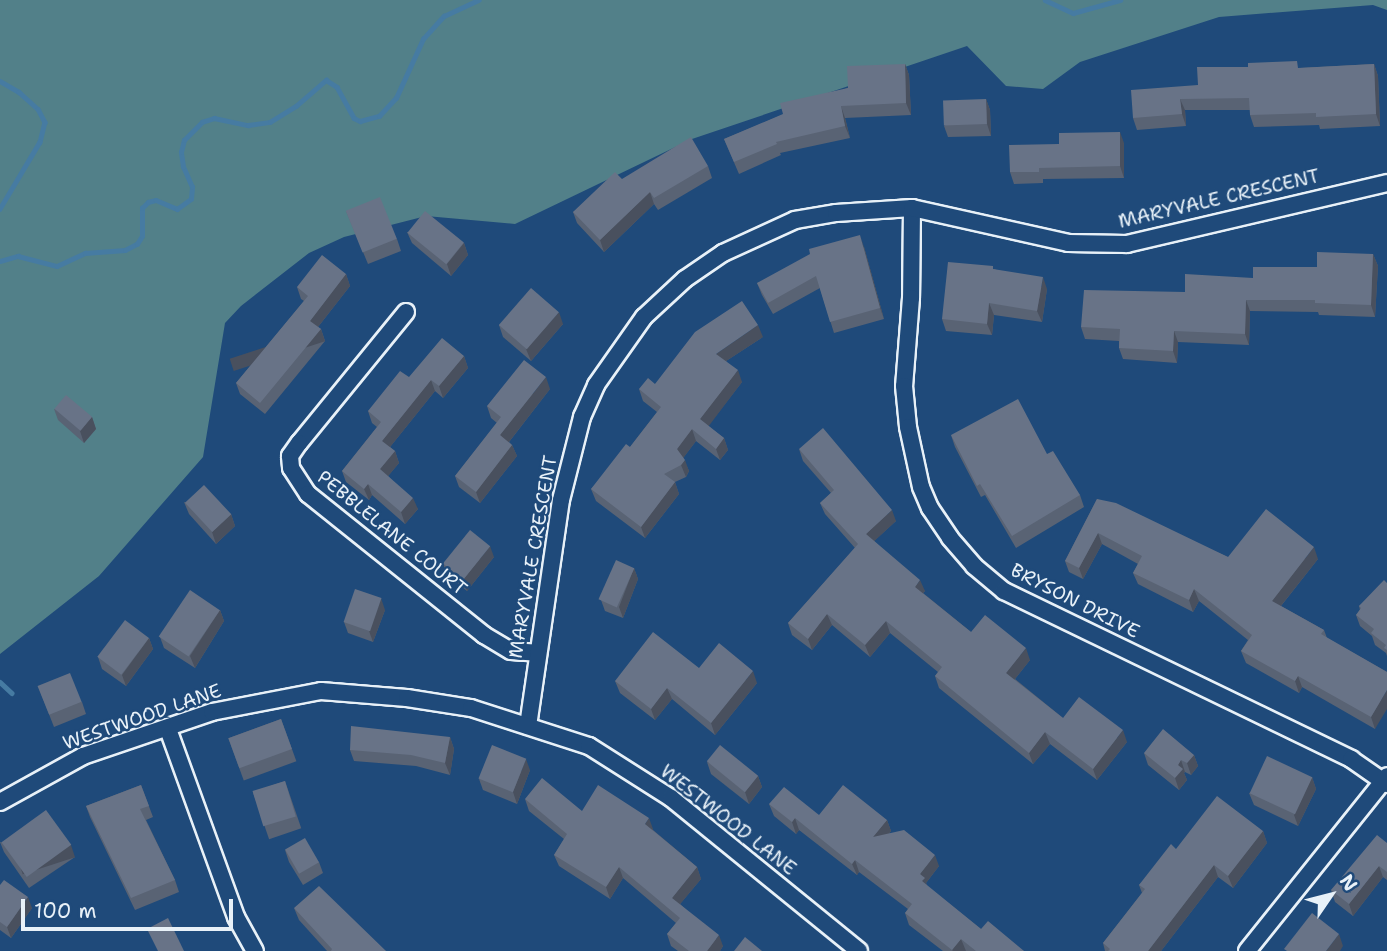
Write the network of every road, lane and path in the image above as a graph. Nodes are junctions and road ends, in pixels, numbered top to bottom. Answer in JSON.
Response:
{"nodes":[{"id":1,"x":1387,"y":184,"type":"edge"},
{"id":2,"x":912,"y":208,"type":"junction"},
{"id":3,"x":407,"y":312,"type":"dead end"},
{"id":4,"x":537,"y":653,"type":"junction"},
{"id":5,"x":528,"y":726,"type":"junction"},
{"id":6,"x":168,"y":729,"type":"junction"},
{"id":7,"x":1386,"y":780,"type":"edge"},
{"id":8,"x":0,"y":802,"type":"edge"},
{"id":9,"x":256,"y":951,"type":"edge"},
{"id":10,"x":859,"y":951,"type":"edge"},
{"id":11,"x":1247,"y":951,"type":"edge"}],
"edges":[{"from":1,"to":2,"type":"street","name":"MARYVALE CRESCENT"},
{"from":2,"to":4,"type":"street","name":"MARYVALE CRESCENT"},
{"from":2,"to":7,"type":"street","name":"BRYSON DRIVE"},
{"from":3,"to":4,"type":"street","name":"PEBBLELANE COURT"},
{"from":4,"to":5,"type":"street","name":"MARYVALE CRESCENT"},
{"from":5,"to":6,"type":"street","name":"WESTWOOD LANE"},
{"from":5,"to":10,"type":"street","name":"WESTWOOD LANE"},
{"from":6,"to":8,"type":"street","name":"WESTWOOD LANE"},
{"from":6,"to":9,"type":"street"},
{"from":7,"to":11,"type":"street"}]}
